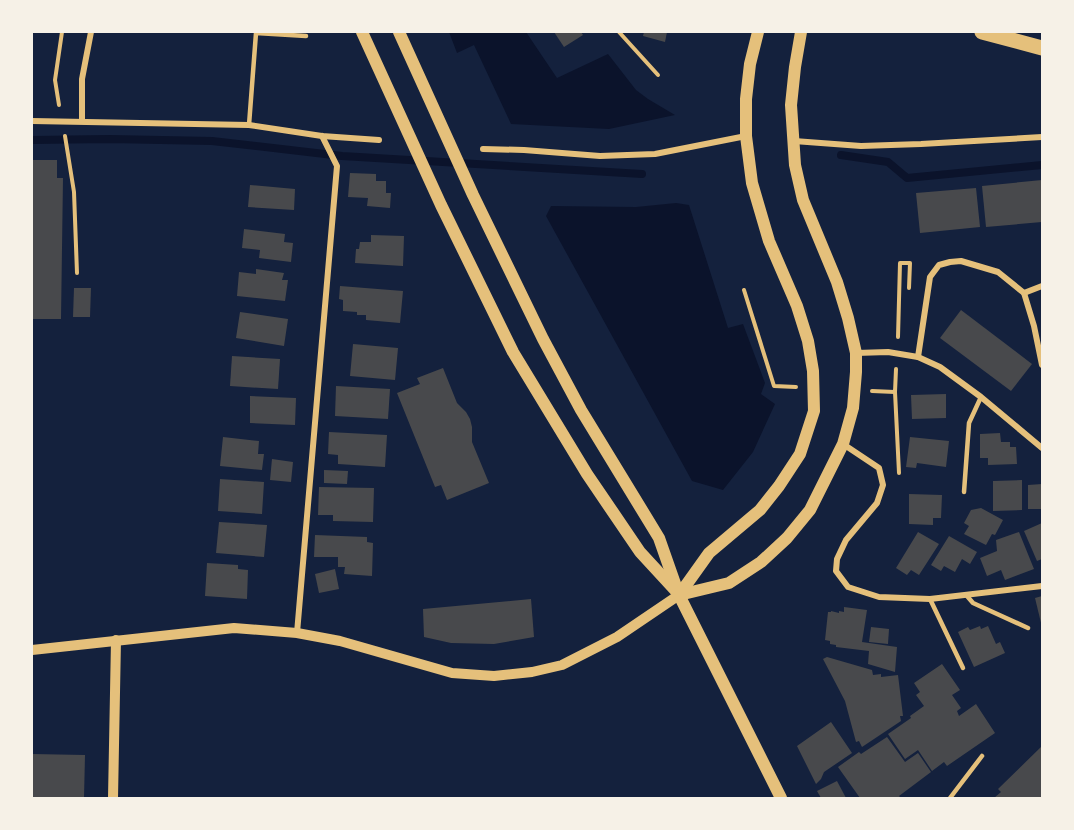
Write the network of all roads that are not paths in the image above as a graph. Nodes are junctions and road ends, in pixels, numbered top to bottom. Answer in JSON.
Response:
{"nodes":[{"id":1,"x":91,"y":32,"type":"edge"},
{"id":2,"x":362,"y":32,"type":"edge"},
{"id":3,"x":399,"y":32,"type":"edge"},
{"id":4,"x":758,"y":32,"type":"edge"},
{"id":5,"x":801,"y":32,"type":"edge"},
{"id":6,"x":982,"y":32,"type":"edge"},
{"id":7,"x":306,"y":36,"type":"dead end"},
{"id":8,"x":1042,"y":48,"type":"edge"},
{"id":9,"x":32,"y":121,"type":"edge"},
{"id":10,"x":82,"y":121,"type":"junction"},
{"id":11,"x":249,"y":125,"type":"junction"},
{"id":12,"x":322,"y":136,"type":"junction"},
{"id":13,"x":746,"y":136,"type":"junction"},
{"id":14,"x":1042,"y":137,"type":"edge"},
{"id":15,"x":379,"y":140,"type":"dead end"},
{"id":16,"x":793,"y":141,"type":"junction"},
{"id":17,"x":483,"y":149,"type":"dead end"},
{"id":18,"x":1042,"y":286,"type":"edge"},
{"id":19,"x":1024,"y":292,"type":"junction"},
{"id":20,"x":856,"y":353,"type":"junction"},
{"id":21,"x":918,"y":357,"type":"junction"},
{"id":22,"x":1042,"y":365,"type":"edge"},
{"id":23,"x":981,"y":397,"type":"junction"},
{"id":24,"x":843,"y":444,"type":"junction"},
{"id":25,"x":1042,"y":448,"type":"edge"},
{"id":26,"x":964,"y":492,"type":"dead end"},
{"id":27,"x":1042,"y":586,"type":"edge"},
{"id":28,"x":680,"y":595,"type":"junction"},
{"id":29,"x":967,"y":596,"type":"junction"},
{"id":30,"x":930,"y":599,"type":"junction"},
{"id":31,"x":1028,"y":628,"type":"dead end"},
{"id":32,"x":297,"y":633,"type":"junction"},
{"id":33,"x":116,"y":640,"type":"junction"},
{"id":34,"x":32,"y":650,"type":"edge"},
{"id":35,"x":963,"y":668,"type":"dead end"},
{"id":36,"x":982,"y":756,"type":"dead end"},
{"id":37,"x":112,"y":798,"type":"edge"},
{"id":38,"x":781,"y":798,"type":"edge"},
{"id":39,"x":950,"y":798,"type":"edge"}],
"edges":[{"from":1,"to":10,"type":"street"},
{"from":2,"to":28,"type":"main road"},
{"from":3,"to":28,"type":"main road"},
{"from":4,"to":13,"type":"main road"},
{"from":5,"to":16,"type":"main road"},
{"from":6,"to":8,"type":"main road"},
{"from":7,"to":11,"type":"lane"},
{"from":9,"to":10,"type":"street"},
{"from":10,"to":11,"type":"street"},
{"from":11,"to":12,"type":"street"},
{"from":12,"to":15,"type":"street"},
{"from":12,"to":32,"type":"street"},
{"from":13,"to":17,"type":"street"},
{"from":13,"to":28,"type":"main road"},
{"from":14,"to":16,"type":"street"},
{"from":16,"to":20,"type":"main road"},
{"from":18,"to":19,"type":"street"},
{"from":19,"to":21,"type":"street"},
{"from":19,"to":22,"type":"street"},
{"from":20,"to":21,"type":"street"},
{"from":20,"to":24,"type":"main road"},
{"from":21,"to":23,"type":"street"},
{"from":23,"to":25,"type":"street"},
{"from":23,"to":26,"type":"lane"},
{"from":24,"to":28,"type":"main road"},
{"from":24,"to":30,"type":"street"},
{"from":27,"to":29,"type":"street"},
{"from":28,"to":32,"type":"street"},
{"from":28,"to":38,"type":"main road"},
{"from":29,"to":30,"type":"street"},
{"from":29,"to":31,"type":"lane"},
{"from":30,"to":35,"type":"lane"},
{"from":32,"to":33,"type":"street"},
{"from":33,"to":34,"type":"street"},
{"from":33,"to":37,"type":"street"},
{"from":36,"to":39,"type":"lane"}]}
